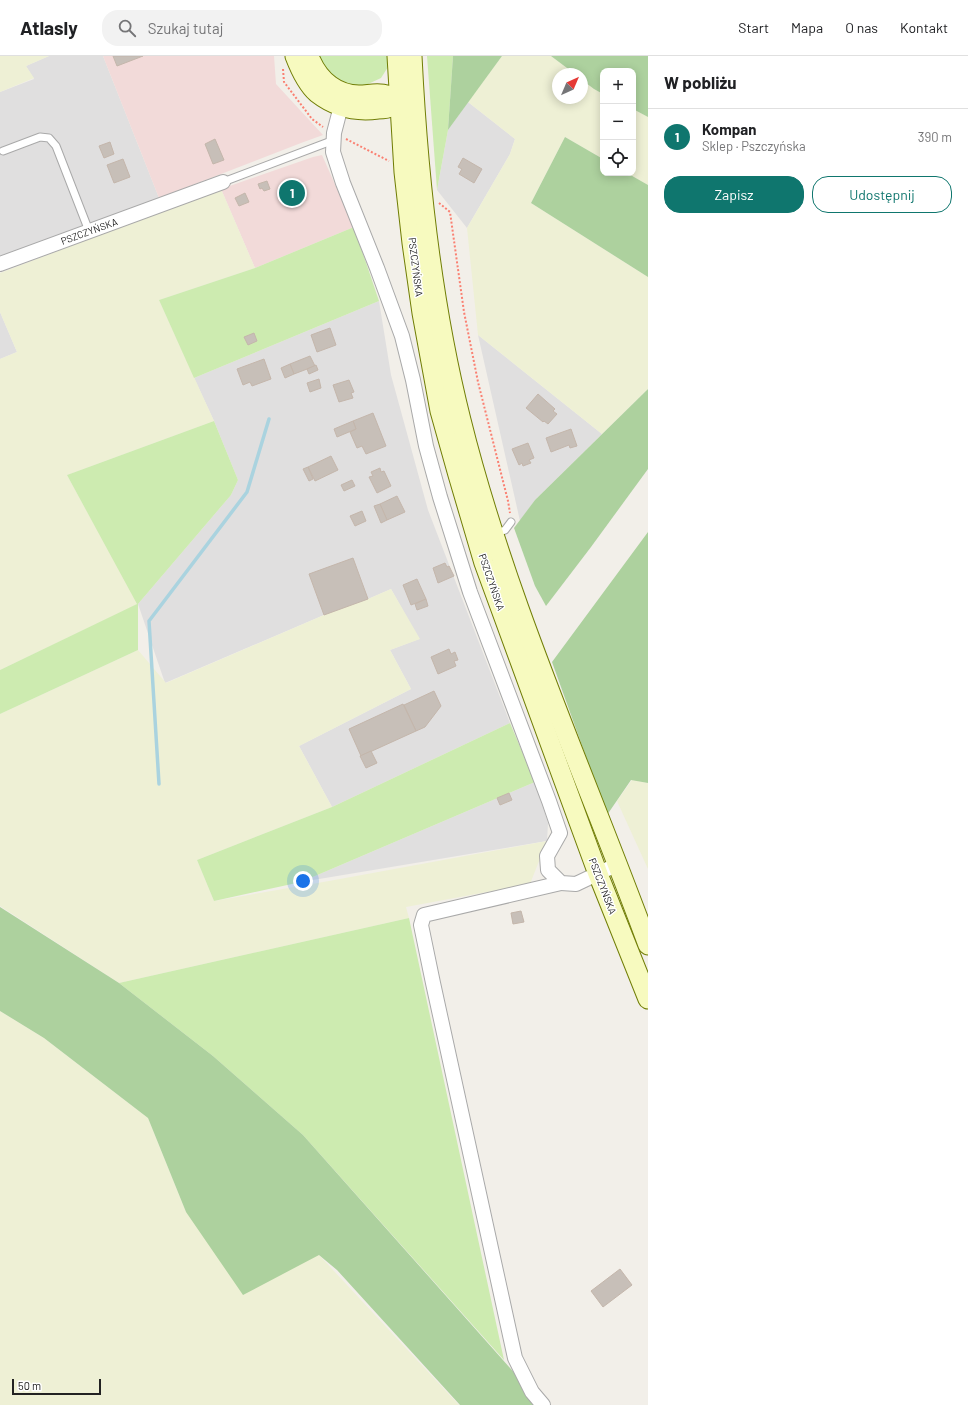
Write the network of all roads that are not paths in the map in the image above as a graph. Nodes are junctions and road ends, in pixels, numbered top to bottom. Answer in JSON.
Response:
{"nodes":[{"id":1,"x":295,"y":56,"type":"edge"},
{"id":2,"x":308,"y":56,"type":"edge"},
{"id":3,"x":402,"y":57,"type":"edge"},
{"id":4,"x":414,"y":88,"type":"junction"},
{"id":5,"x":369,"y":102,"type":"junction"},
{"id":6,"x":399,"y":102,"type":"junction"},
{"id":7,"x":341,"y":106,"type":"junction"},
{"id":8,"x":416,"y":116,"type":"junction"},
{"id":9,"x":334,"y":140,"type":"junction"},
{"id":10,"x":402,"y":146,"type":"junction"},
{"id":11,"x":3,"y":151,"type":"dead end"},
{"id":12,"x":223,"y":182,"type":"joint"},
{"id":13,"x":89,"y":231,"type":"junction"},
{"id":14,"x":0,"y":264,"type":"edge"},
{"id":15,"x":511,"y":522,"type":"road end"},
{"id":16,"x":494,"y":535,"type":"junction"},
{"id":17,"x":618,"y":864,"type":"junction"},
{"id":18,"x":598,"y":874,"type":"junction"},
{"id":19,"x":561,"y":883,"type":"junction"},
{"id":20,"x":648,"y":945,"type":"edge"},
{"id":21,"x":648,"y":999,"type":"edge"},
{"id":22,"x":543,"y":1405,"type":"edge"}],
"edges":[{"from":1,"to":7,"type":"main road","name":"PSZCZYŃSKA"},
{"from":2,"to":5,"type":"main road","name":"PSZCZYŃSKA"},
{"from":3,"to":4,"type":"main road","name":"PSZCZYŃSKA"},
{"from":3,"to":5,"type":"main road"},
{"from":3,"to":6,"type":"main road"},
{"from":4,"to":6,"type":"main road"},
{"from":4,"to":8,"type":"main road","name":"PSZCZYŃSKA"},
{"from":5,"to":6,"type":"main road","name":"PSZCZYŃSKA"},
{"from":5,"to":7,"type":"main road","name":"PSZCZYŃSKA"},
{"from":5,"to":10,"type":"main road","name":"PSZCZYŃSKA"},
{"from":6,"to":8,"type":"main road"},
{"from":6,"to":10,"type":"main road","name":"PSZCZYŃSKA"},
{"from":7,"to":9,"type":"street"},
{"from":8,"to":16,"type":"main road","name":"PSZCZYŃSKA"},
{"from":9,"to":12,"type":"lane"},
{"from":9,"to":19,"type":"street"},
{"from":10,"to":18,"type":"main road","name":"PSZCZYŃSKA"},
{"from":11,"to":13,"type":"lane"},
{"from":12,"to":13,"type":"street","name":"PSZCZYŃSKA"},
{"from":13,"to":14,"type":"street","name":"PSZCZYŃSKA"},
{"from":15,"to":16,"type":"lane"},
{"from":16,"to":17,"type":"main road","name":"PSZCZYŃSKA"},
{"from":17,"to":18,"type":"street"},
{"from":17,"to":20,"type":"main road","name":"PSZCZYŃSKA"},
{"from":18,"to":19,"type":"street"},
{"from":18,"to":21,"type":"main road","name":"PSZCZYŃSKA"},
{"from":19,"to":22,"type":"street"}]}
